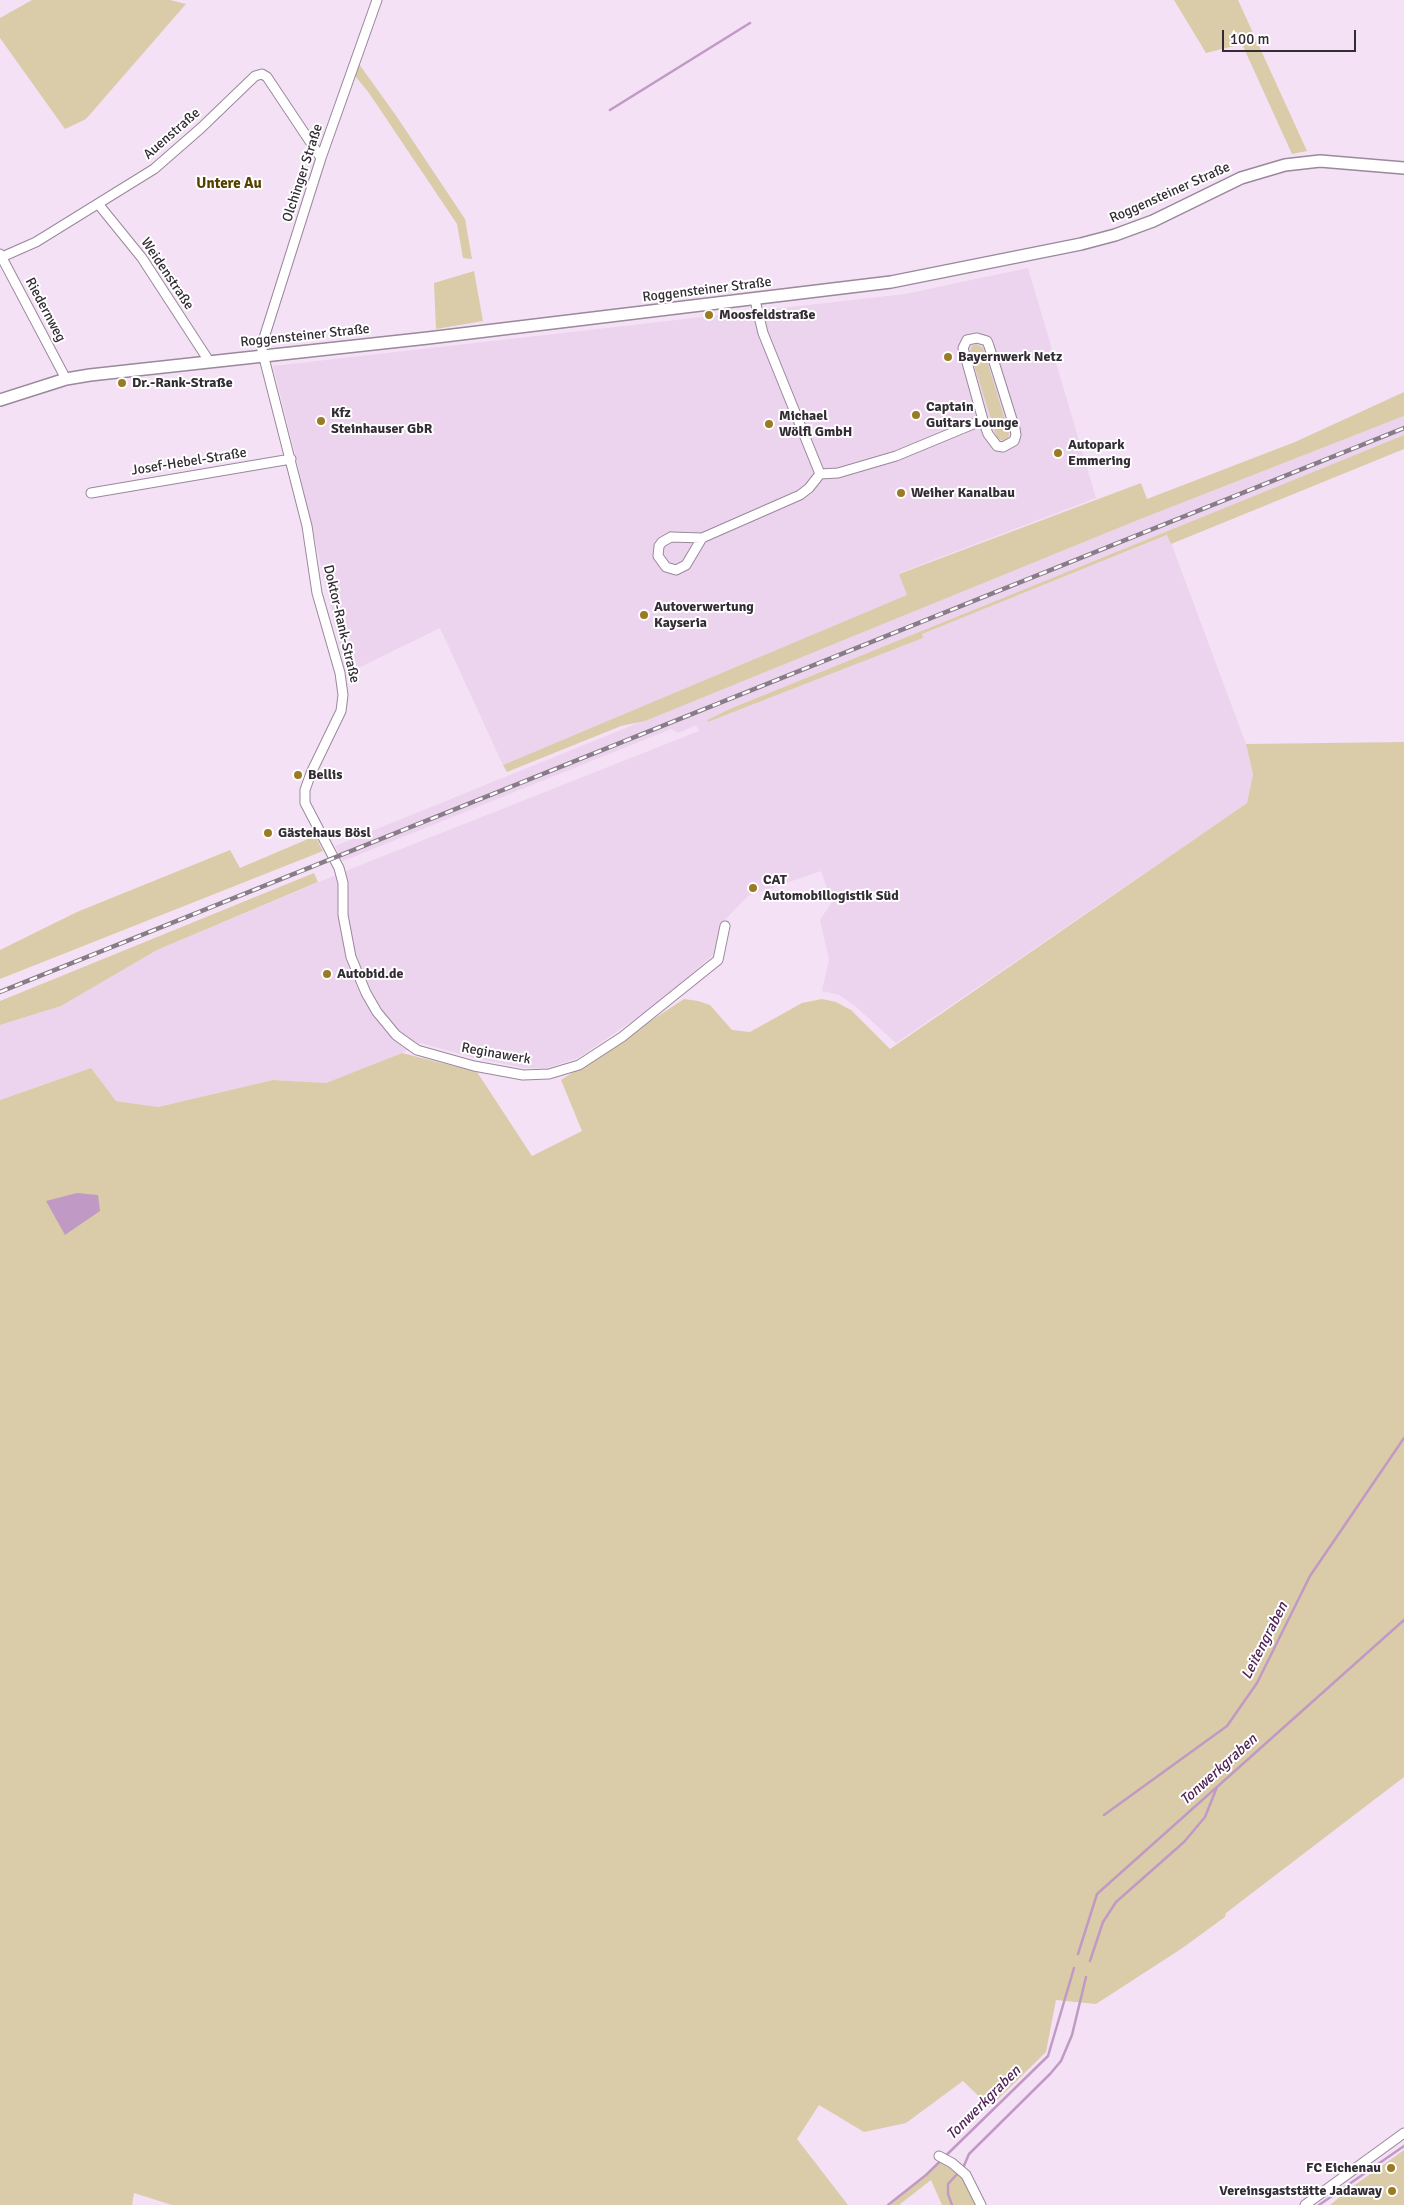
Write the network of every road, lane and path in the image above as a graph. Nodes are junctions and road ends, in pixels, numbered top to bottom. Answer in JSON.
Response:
{"nodes":[{"id":1,"x":378,"y":0,"type":"edge"},
{"id":2,"x":321,"y":158,"type":"junction"},
{"id":3,"x":1404,"y":168,"type":"edge"},
{"id":4,"x":100,"y":205,"type":"junction"},
{"id":5,"x":1,"y":255,"type":"edge"},
{"id":6,"x":755,"y":300,"type":"junction"},
{"id":7,"x":263,"y":356,"type":"junction"},
{"id":8,"x":209,"y":361,"type":"junction"},
{"id":9,"x":66,"y":379,"type":"junction"},
{"id":10,"x":0,"y":400,"type":"edge"},
{"id":11,"x":984,"y":420,"type":"junction"},
{"id":12,"x":291,"y":459,"type":"junction"},
{"id":13,"x":820,"y":474,"type":"junction"},
{"id":14,"x":92,"y":493,"type":"dead end"},
{"id":15,"x":702,"y":538,"type":"junction"},
{"id":16,"x":334,"y":858,"type":"joint"},
{"id":17,"x":725,"y":926,"type":"dead end"},
{"id":18,"x":1404,"y":2133,"type":"edge"},
{"id":19,"x":941,"y":2157,"type":"dead end"},
{"id":20,"x":981,"y":2205,"type":"edge"},
{"id":21,"x":1305,"y":2205,"type":"edge"}],
"edges":[{"from":1,"to":2,"type":"street","name":"Olchinger Straße"},
{"from":2,"to":4,"type":"street","name":"Auenstraße"},
{"from":2,"to":7,"type":"street","name":"Olchinger Straße"},
{"from":3,"to":6,"type":"street","name":"Roggensteiner Straße"},
{"from":4,"to":5,"type":"street","name":"Auenstraße"},
{"from":4,"to":8,"type":"street","name":"Weidenstraße"},
{"from":5,"to":9,"type":"street","name":"Riedernweg"},
{"from":6,"to":7,"type":"street","name":"Roggensteiner Straße"},
{"from":6,"to":13,"type":"street"},
{"from":7,"to":8,"type":"street","name":"Roggensteiner Straße"},
{"from":7,"to":12,"type":"street","name":"Doktor-Rank-Straße"},
{"from":8,"to":9,"type":"street","name":"Roggensteiner Straße"},
{"from":9,"to":10,"type":"street","name":"Roggensteiner Straße"},
{"from":11,"to":11,"type":"street"},
{"from":11,"to":13,"type":"street"},
{"from":12,"to":14,"type":"street","name":"Josef-Hebel-Straße"},
{"from":12,"to":16,"type":"street","name":"Doktor-Rank-Straße"},
{"from":13,"to":15,"type":"street"},
{"from":15,"to":15,"type":"street"},
{"from":16,"to":17,"type":"street","name":"Reginawerk"},
{"from":18,"to":21,"type":"street"},
{"from":19,"to":20,"type":"street"}]}
